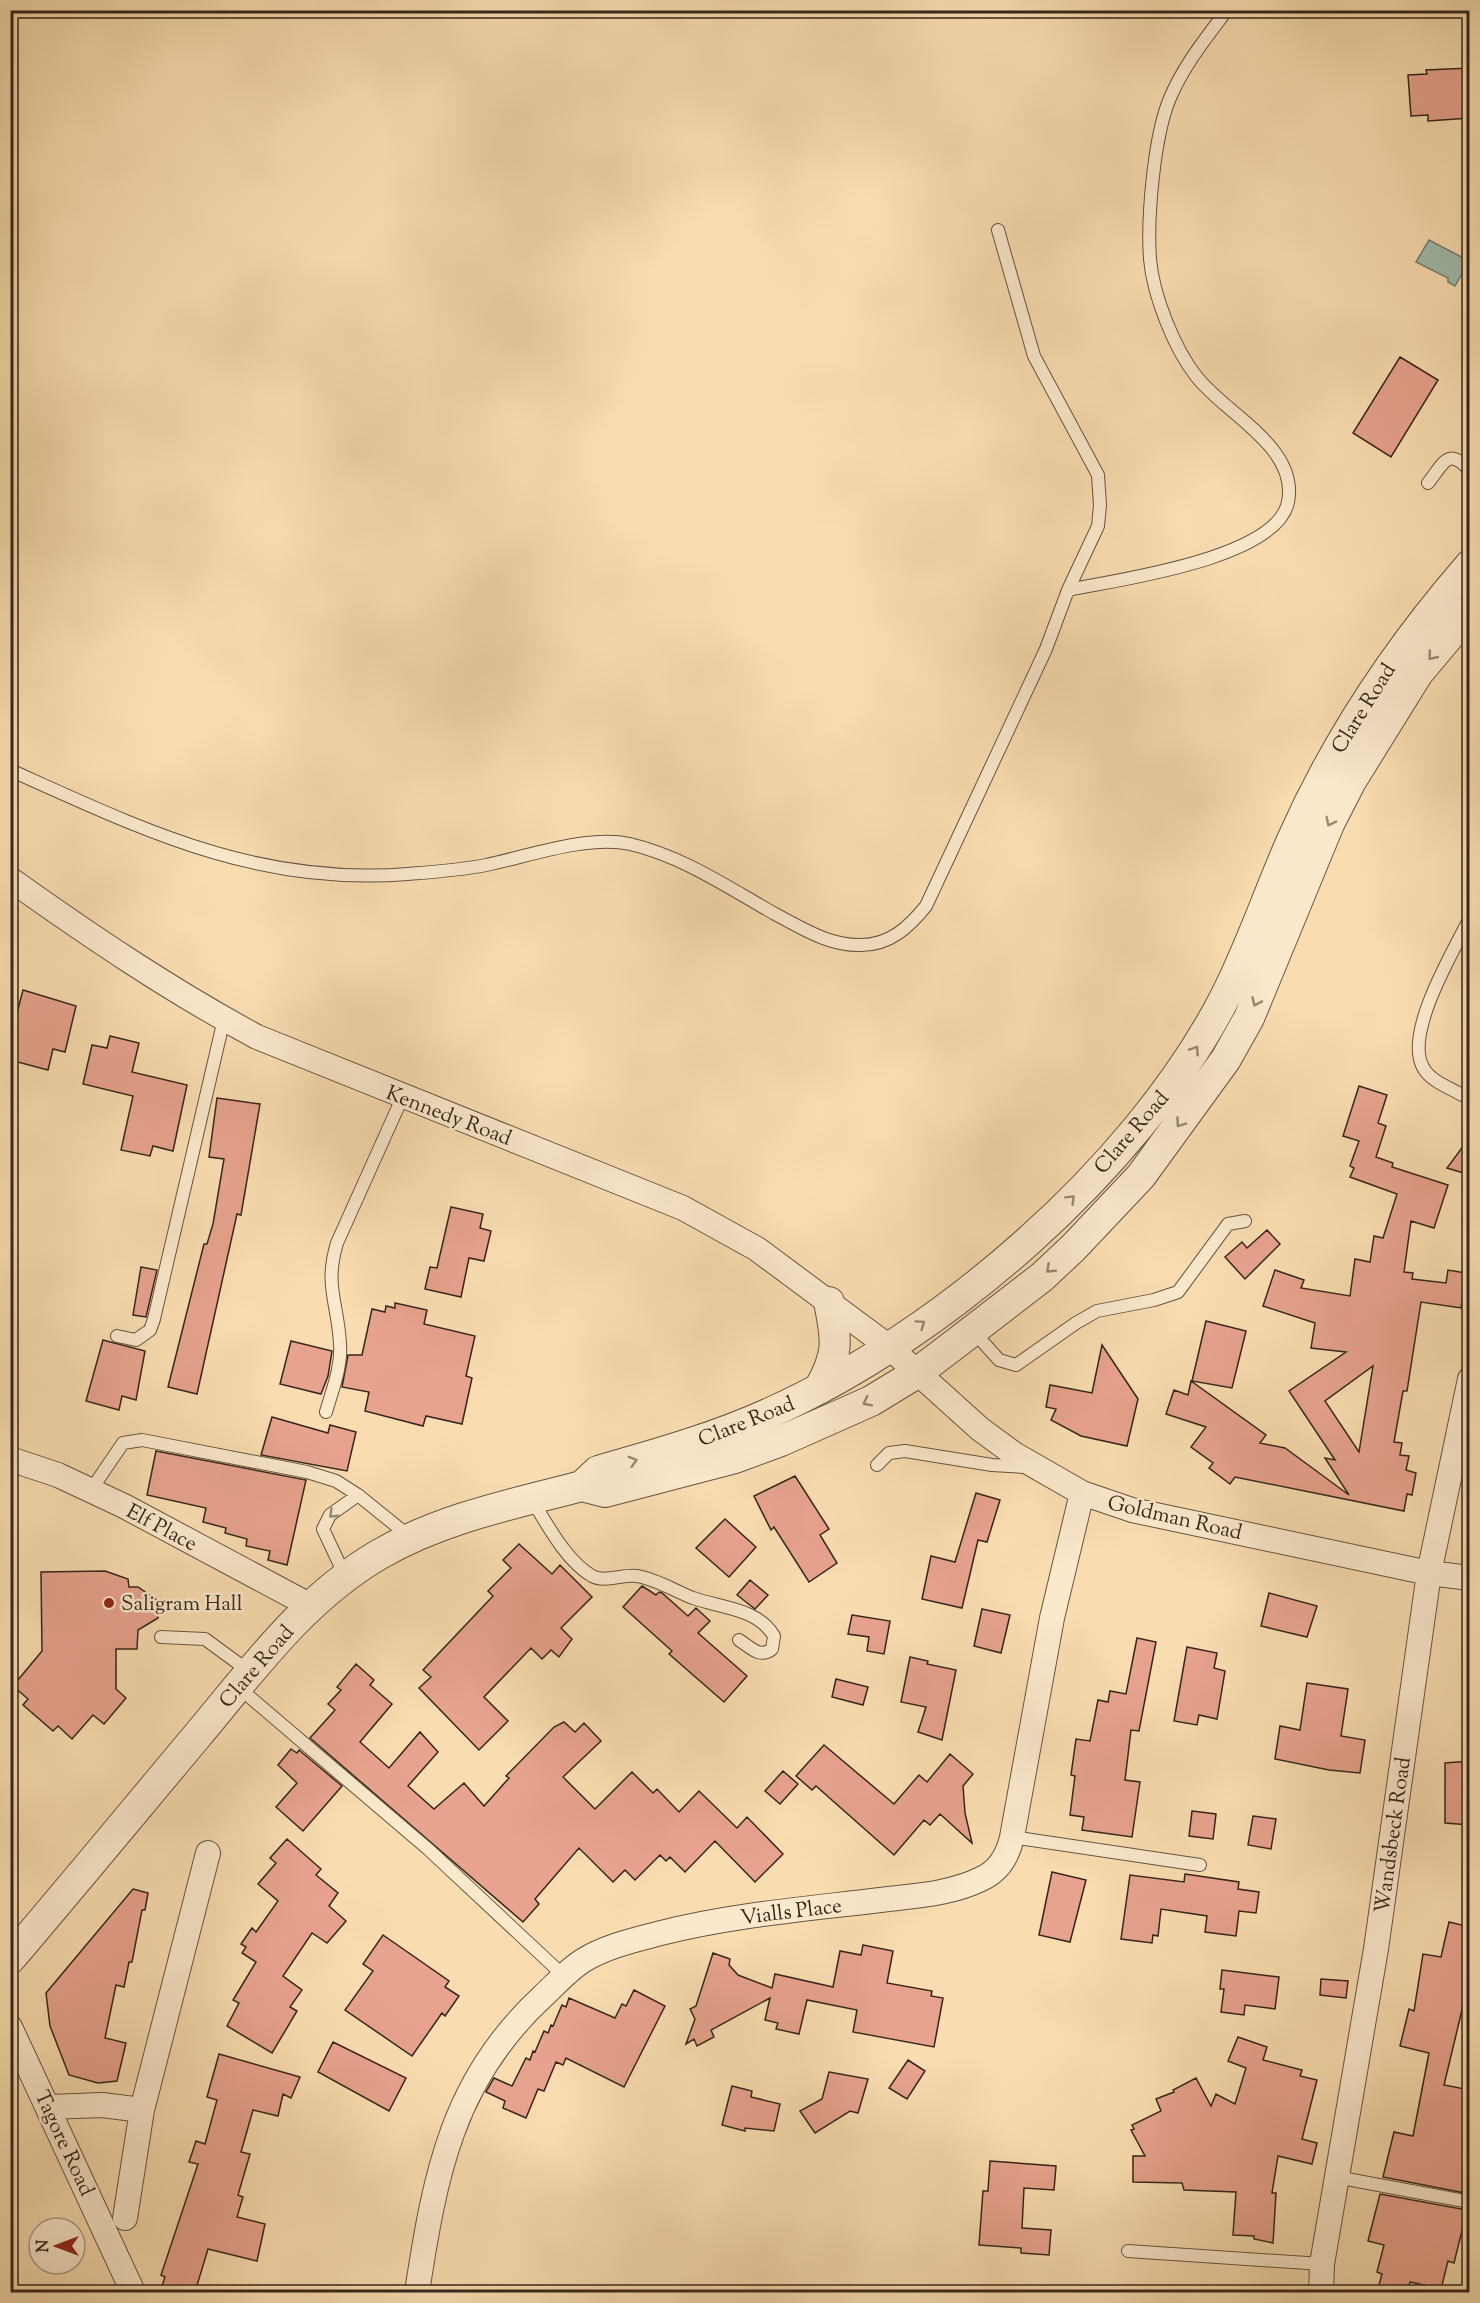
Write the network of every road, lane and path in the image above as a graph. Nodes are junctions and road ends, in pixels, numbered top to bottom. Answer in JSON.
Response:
{"nodes":[{"id":1,"x":1227,"y":10,"type":"edge"},
{"id":2,"x":998,"y":230,"type":"dead end"},
{"id":3,"x":1470,"y":471,"type":"edge"},
{"id":4,"x":1428,"y":483,"type":"dead end"},
{"id":5,"x":1470,"y":565,"type":"edge"},
{"id":6,"x":1068,"y":590,"type":"junction"},
{"id":7,"x":1470,"y":610,"type":"edge"},
{"id":8,"x":1470,"y":742,"type":"edge"},
{"id":9,"x":1470,"y":747,"type":"edge"},
{"id":10,"x":10,"y":770,"type":"edge"},
{"id":11,"x":10,"y":879,"type":"edge"},
{"id":12,"x":1470,"y":918,"type":"edge"},
{"id":13,"x":224,"y":1019,"type":"junction"},
{"id":14,"x":1462,"y":1095,"type":"dead end"},
{"id":15,"x":403,"y":1096,"type":"junction"},
{"id":16,"x":1245,"y":1221,"type":"dead end"},
{"id":17,"x":829,"y":1302,"type":"junction"},
{"id":18,"x":973,"y":1331,"type":"junction"},
{"id":19,"x":117,"y":1336,"type":"dead end"},
{"id":20,"x":889,"y":1347,"type":"junction"},
{"id":21,"x":917,"y":1372,"type":"junction"},
{"id":22,"x":1470,"y":1379,"type":"edge"},
{"id":23,"x":819,"y":1389,"type":"junction"},
{"id":24,"x":326,"y":1412,"type":"dead end"},
{"id":25,"x":10,"y":1459,"type":"edge"},
{"id":26,"x":877,"y":1464,"type":"dead end"},
{"id":27,"x":1035,"y":1467,"type":"junction"},
{"id":28,"x":582,"y":1486,"type":"junction"},
{"id":29,"x":91,"y":1490,"type":"junction"},
{"id":30,"x":1082,"y":1493,"type":"junction"},
{"id":31,"x":358,"y":1495,"type":"junction"},
{"id":32,"x":532,"y":1499,"type":"junction"},
{"id":33,"x":411,"y":1538,"type":"junction"},
{"id":34,"x":1429,"y":1574,"type":"junction"},
{"id":35,"x":345,"y":1576,"type":"junction"},
{"id":36,"x":1470,"y":1578,"type":"edge"},
{"id":37,"x":309,"y":1605,"type":"junction"},
{"id":38,"x":161,"y":1637,"type":"dead end"},
{"id":39,"x":739,"y":1640,"type":"dead end"},
{"id":40,"x":244,"y":1679,"type":"junction"},
{"id":41,"x":1012,"y":1838,"type":"junction"},
{"id":42,"x":208,"y":1853,"type":"dead end"},
{"id":43,"x":1200,"y":1865,"type":"dead end"},
{"id":44,"x":10,"y":1959,"type":"edge"},
{"id":45,"x":564,"y":1976,"type":"junction"},
{"id":46,"x":10,"y":2027,"type":"edge"},
{"id":47,"x":49,"y":2108,"type":"junction"},
{"id":48,"x":142,"y":2110,"type":"junction"},
{"id":49,"x":1336,"y":2177,"type":"junction"},
{"id":50,"x":1470,"y":2202,"type":"edge"},
{"id":51,"x":125,"y":2218,"type":"dead end"},
{"id":52,"x":1128,"y":2251,"type":"dead end"},
{"id":53,"x":1322,"y":2264,"type":"junction"},
{"id":54,"x":133,"y":2292,"type":"edge"},
{"id":55,"x":417,"y":2292,"type":"edge"},
{"id":56,"x":1321,"y":2292,"type":"edge"}],
"edges":[{"from":1,"to":6,"type":"lane"},
{"from":2,"to":6,"type":"lane"},
{"from":3,"to":4,"type":"lane"},
{"from":20,"to":5,"type":"street","name":"Clare Road","one_way":true},
{"from":6,"to":10,"type":"lane"},
{"from":7,"to":18,"type":"street","name":"Clare Road","one_way":true},
{"from":8,"to":9,"type":"lane"},
{"from":11,"to":13,"type":"street","name":"Kennedy Road"},
{"from":12,"to":14,"type":"lane"},
{"from":13,"to":15,"type":"street","name":"Kennedy Road"},
{"from":13,"to":19,"type":"lane"},
{"from":15,"to":17,"type":"street","name":"Kennedy Road"},
{"from":15,"to":24,"type":"lane"},
{"from":16,"to":18,"type":"lane"},
{"from":17,"to":20,"type":"street","name":"Kennedy Road"},
{"from":17,"to":23,"type":"street"},
{"from":18,"to":21,"type":"street","name":"Clare Road"},
{"from":20,"to":21,"type":"street","name":"Kennedy Road"},
{"from":20,"to":23,"type":"street","name":"Clare Road"},
{"from":21,"to":27,"type":"street","name":"Goldman Road"},
{"from":21,"to":28,"type":"street","name":"Clare Road","one_way":true},
{"from":22,"to":34,"type":"street","name":"Wandsbeck Road"},
{"from":28,"to":23,"type":"street","name":"Clare Road","one_way":true},
{"from":25,"to":29,"type":"street","name":"Elf Place"},
{"from":26,"to":27,"type":"lane"},
{"from":27,"to":30,"type":"street","name":"Goldman Road"},
{"from":28,"to":32,"type":"street","name":"Clare Road"},
{"from":29,"to":31,"type":"lane"},
{"from":29,"to":37,"type":"street","name":"Elf Place"},
{"from":30,"to":34,"type":"street","name":"Goldman Road"},
{"from":30,"to":41,"type":"street","name":"Vialls Place"},
{"from":31,"to":33,"type":"lane"},
{"from":31,"to":35,"type":"lane","one_way":true},
{"from":32,"to":33,"type":"street","name":"Clare Road"},
{"from":32,"to":39,"type":"lane"},
{"from":33,"to":35,"type":"street","name":"Clare Road"},
{"from":34,"to":36,"type":"street","name":"Goldman Road"},
{"from":34,"to":49,"type":"street","name":"Wandsbeck Road"},
{"from":35,"to":37,"type":"street","name":"Clare Road"},
{"from":37,"to":40,"type":"street","name":"Clare Road"},
{"from":38,"to":40,"type":"lane"},
{"from":40,"to":44,"type":"street","name":"Clare Road"},
{"from":40,"to":45,"type":"lane"},
{"from":41,"to":43,"type":"lane"},
{"from":41,"to":45,"type":"street","name":"Vialls Place"},
{"from":42,"to":48,"type":"street"},
{"from":45,"to":55,"type":"street","name":"Vialls Place"},
{"from":46,"to":47,"type":"street","name":"Tagore Road"},
{"from":47,"to":48,"type":"street"},
{"from":47,"to":54,"type":"street","name":"Tagore Road"},
{"from":48,"to":51,"type":"street"},
{"from":49,"to":50,"type":"lane"},
{"from":49,"to":53,"type":"street","name":"Wandsbeck Road"},
{"from":52,"to":53,"type":"lane"},
{"from":53,"to":56,"type":"street","name":"Wandsbeck Road"}]}
